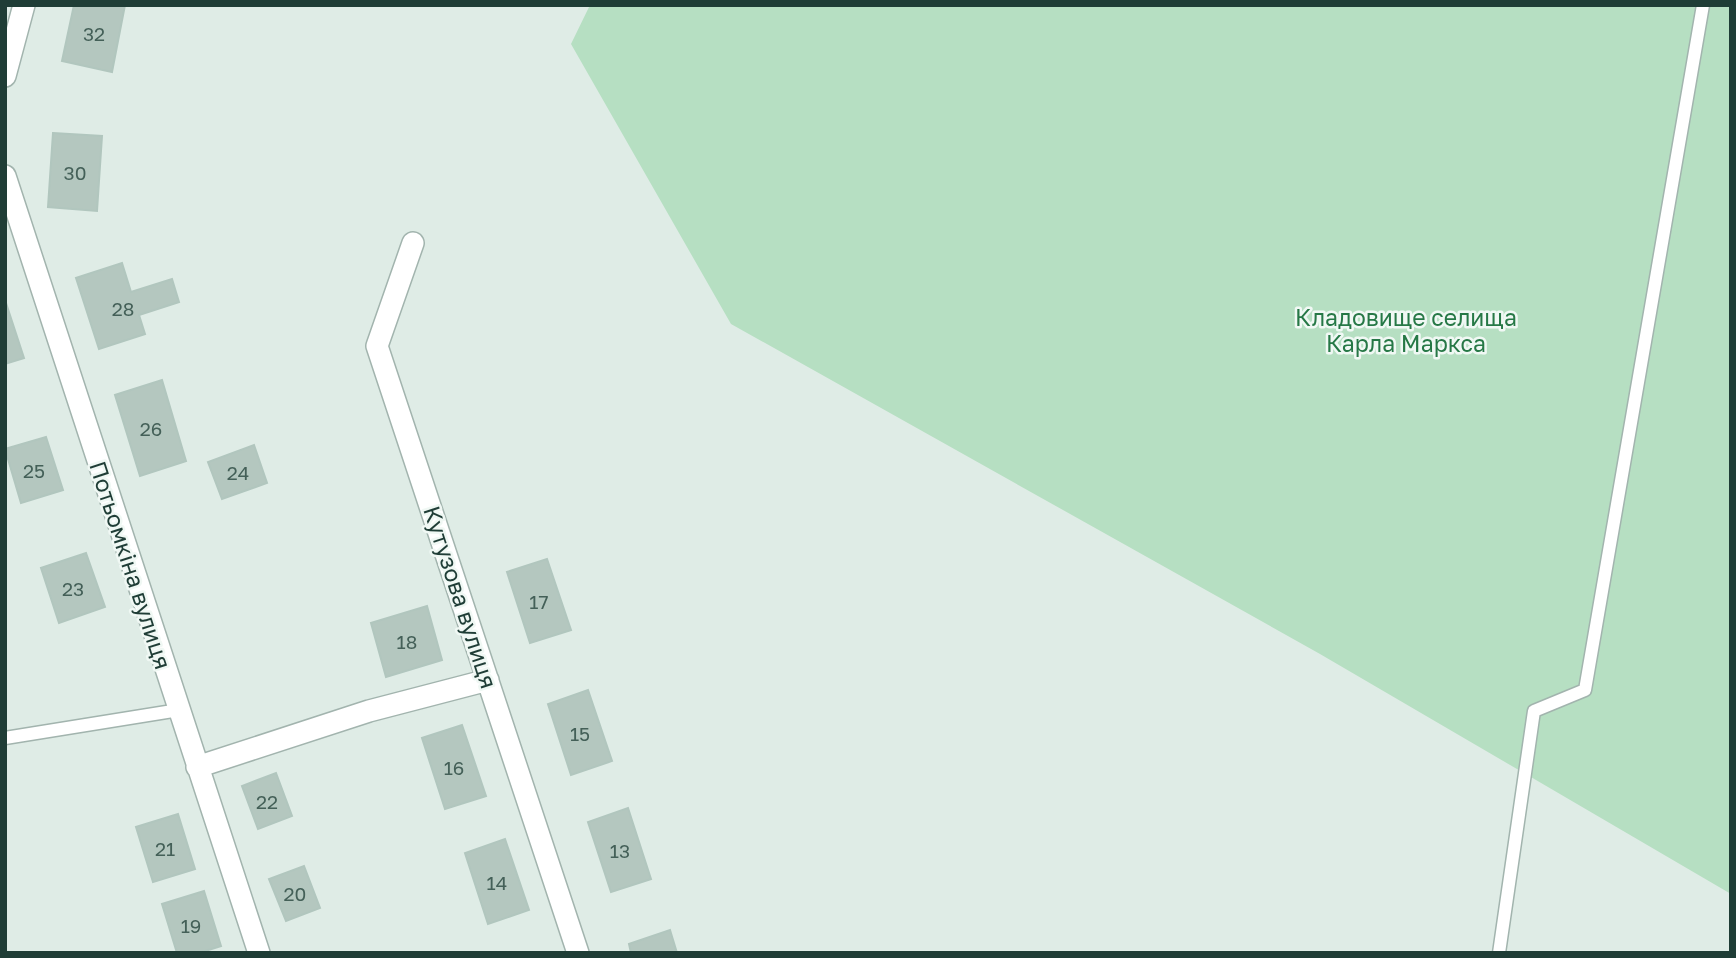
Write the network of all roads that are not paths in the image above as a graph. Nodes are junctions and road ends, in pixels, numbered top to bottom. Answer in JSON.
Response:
{"nodes":[{"id":1,"x":24,"y":5,"type":"edge"},
{"id":2,"x":1703,"y":5,"type":"edge"},
{"id":3,"x":5,"y":76,"type":"edge"},
{"id":4,"x":5,"y":176,"type":"edge"},
{"id":5,"x":413,"y":243,"type":"dead end"},
{"id":6,"x":488,"y":680,"type":"junction"},
{"id":7,"x":179,"y":710,"type":"junction"},
{"id":8,"x":5,"y":738,"type":"edge"},
{"id":9,"x":197,"y":767,"type":"junction"},
{"id":10,"x":259,"y":953,"type":"edge"},
{"id":11,"x":578,"y":953,"type":"edge"},
{"id":12,"x":1499,"y":953,"type":"edge"}],
"edges":[{"from":1,"to":3,"type":"street"},
{"from":2,"to":12,"type":"lane"},
{"from":4,"to":7,"type":"street","name":"Потьомкіна вулиця"},
{"from":5,"to":6,"type":"street","name":"Кутузова вулиця"},
{"from":6,"to":9,"type":"street"},
{"from":6,"to":11,"type":"street","name":"Кутузова вулиця"},
{"from":7,"to":8,"type":"lane"},
{"from":7,"to":9,"type":"street","name":"Потьомкіна вулиця"},
{"from":9,"to":10,"type":"street","name":"Потьомкіна вулиця"}]}
